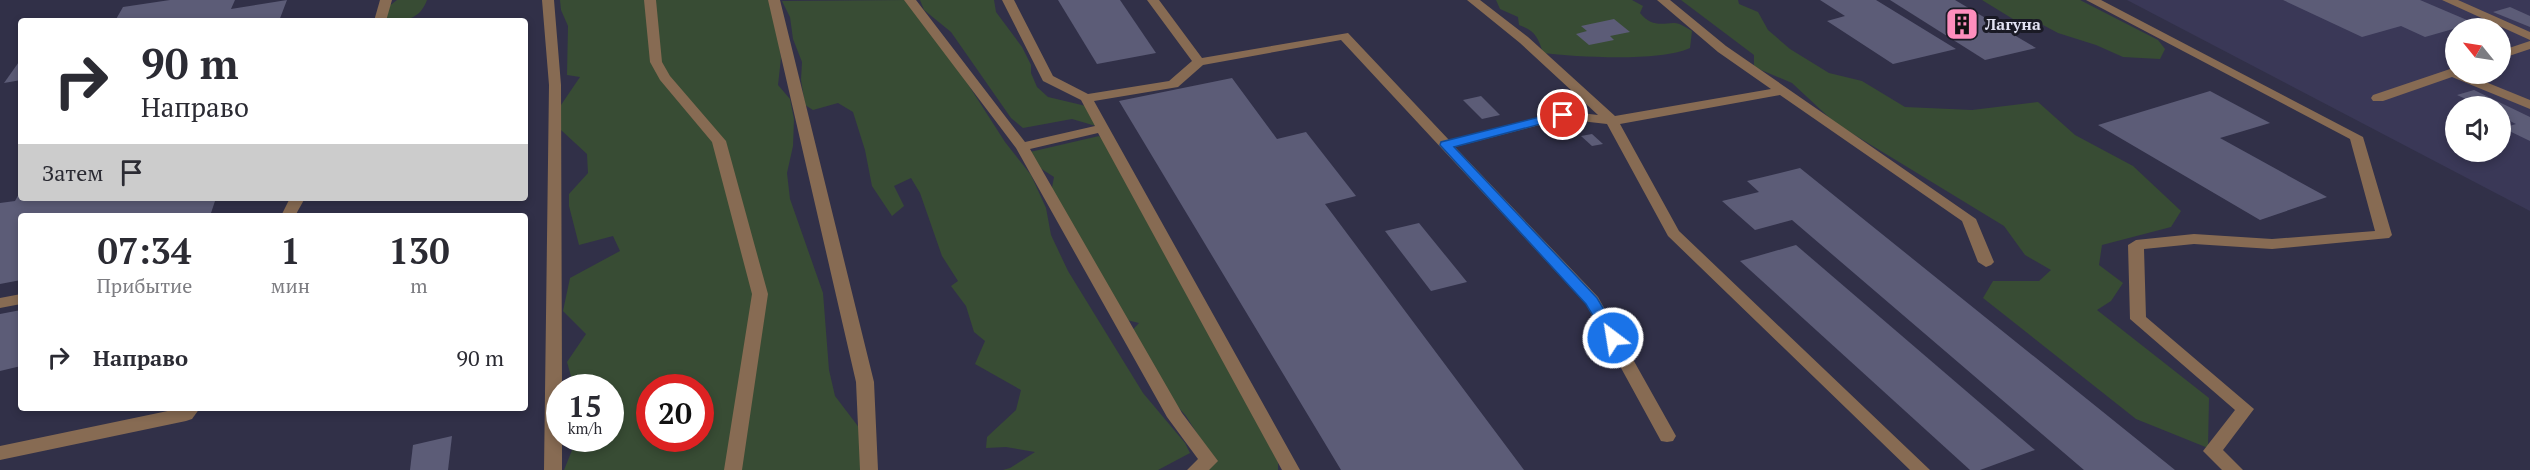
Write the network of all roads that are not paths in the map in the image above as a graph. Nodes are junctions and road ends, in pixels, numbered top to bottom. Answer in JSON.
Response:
{"nodes":[{"id":1,"x":386,"y":0,"type":"edge"},
{"id":2,"x":548,"y":0,"type":"edge"},
{"id":3,"x":650,"y":0,"type":"edge"},
{"id":4,"x":774,"y":0,"type":"edge"},
{"id":5,"x":910,"y":0,"type":"edge"},
{"id":6,"x":1008,"y":0,"type":"edge"},
{"id":7,"x":1153,"y":0,"type":"edge"},
{"id":8,"x":1473,"y":0,"type":"edge"},
{"id":9,"x":1663,"y":0,"type":"edge"},
{"id":10,"x":2092,"y":0,"type":"edge"},
{"id":11,"x":2448,"y":0,"type":"edge"},
{"id":12,"x":381,"y":18,"type":"edge"},
{"id":13,"x":2530,"y":36,"type":"edge"},
{"id":14,"x":2530,"y":45,"type":"edge"},
{"id":15,"x":2511,"y":52,"type":"edge"},
{"id":16,"x":1199,"y":62,"type":"junction"},
{"id":17,"x":2445,"y":76,"type":"edge"},
{"id":18,"x":2481,"y":84,"type":"edge"},
{"id":19,"x":1781,"y":91,"type":"junction"},
{"id":20,"x":1086,"y":98,"type":"junction"},
{"id":21,"x":2378,"y":98,"type":"dead end"},
{"id":22,"x":2530,"y":105,"type":"edge"},
{"id":23,"x":1612,"y":121,"type":"junction"},
{"id":24,"x":1102,"y":128,"type":"junction"},
{"id":25,"x":1446,"y":145,"type":"junction"},
{"id":26,"x":1022,"y":147,"type":"junction"},
{"id":27,"x":1986,"y":262,"type":"dead end"},
{"id":28,"x":18,"y":300,"type":"edge"},
{"id":29,"x":0,"y":303,"type":"edge"},
{"id":30,"x":189,"y":411,"type":"edge"},
{"id":31,"x":1667,"y":436,"type":"dead end"},
{"id":32,"x":0,"y":453,"type":"edge"},
{"id":33,"x":553,"y":470,"type":"edge"},
{"id":34,"x":733,"y":470,"type":"edge"},
{"id":35,"x":869,"y":470,"type":"edge"},
{"id":36,"x":1196,"y":470,"type":"edge"},
{"id":37,"x":1291,"y":470,"type":"edge"},
{"id":38,"x":1921,"y":470,"type":"edge"},
{"id":39,"x":2234,"y":470,"type":"edge"}],
"edges":[{"from":1,"to":12,"type":"lane"},
{"from":2,"to":33,"type":"lane"},
{"from":3,"to":34,"type":"lane"},
{"from":4,"to":35,"type":"lane"},
{"from":5,"to":26,"type":"lane"},
{"from":6,"to":20,"type":"lane"},
{"from":7,"to":16,"type":"lane"},
{"from":8,"to":23,"type":"lane"},
{"from":9,"to":19,"type":"lane"},
{"from":10,"to":39,"type":"lane"},
{"from":11,"to":13,"type":"lane"},
{"from":14,"to":15,"type":"lane"},
{"from":16,"to":20,"type":"lane"},
{"from":16,"to":25,"type":"lane"},
{"from":17,"to":21,"type":"lane"},
{"from":18,"to":22,"type":"lane"},
{"from":19,"to":23,"type":"lane"},
{"from":19,"to":27,"type":"lane"},
{"from":20,"to":24,"type":"lane"},
{"from":23,"to":25,"type":"lane"},
{"from":23,"to":38,"type":"lane"},
{"from":24,"to":26,"type":"lane"},
{"from":24,"to":37,"type":"lane"},
{"from":25,"to":31,"type":"lane"},
{"from":26,"to":36,"type":"lane"},
{"from":28,"to":29,"type":"lane"},
{"from":30,"to":32,"type":"lane"}]}
